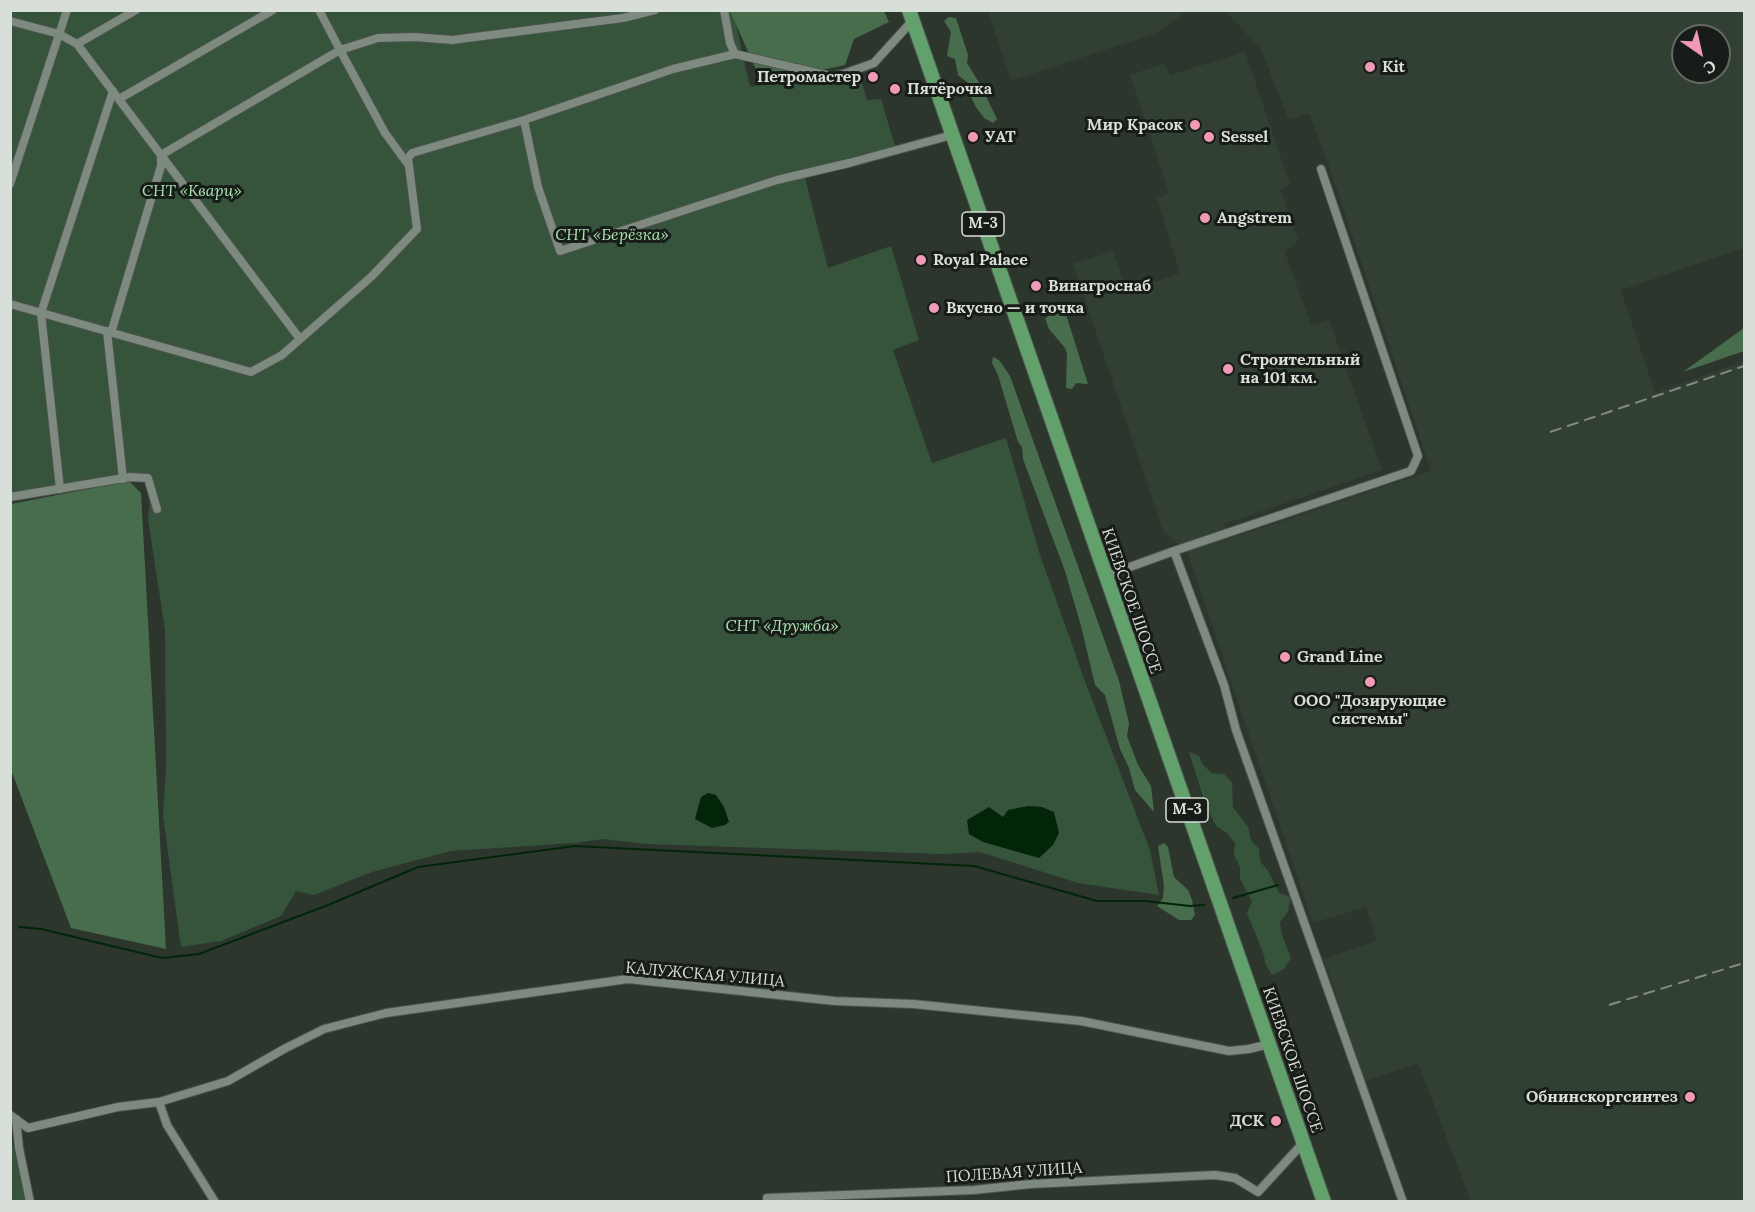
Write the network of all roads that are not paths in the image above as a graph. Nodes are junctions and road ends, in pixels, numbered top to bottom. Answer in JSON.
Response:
{"nodes":[{"id":1,"x":67,"y":10,"type":"edge"},
{"id":2,"x":136,"y":10,"type":"edge"},
{"id":3,"x":273,"y":10,"type":"edge"},
{"id":4,"x":319,"y":10,"type":"edge"},
{"id":5,"x":655,"y":10,"type":"edge"},
{"id":6,"x":724,"y":10,"type":"edge"},
{"id":7,"x":911,"y":15,"type":"edge"},
{"id":8,"x":10,"y":21,"type":"edge"},
{"id":9,"x":59,"y":34,"type":"junction"},
{"id":10,"x":77,"y":44,"type":"junction"},
{"id":11,"x":340,"y":50,"type":"junction"},
{"id":12,"x":735,"y":54,"type":"junction"},
{"id":13,"x":113,"y":91,"type":"junction"},
{"id":14,"x":119,"y":99,"type":"junction"},
{"id":15,"x":524,"y":120,"type":"junction"},
{"id":16,"x":952,"y":135,"type":"junction"},
{"id":17,"x":161,"y":155,"type":"junction"},
{"id":18,"x":409,"y":165,"type":"junction"},
{"id":19,"x":1321,"y":169,"type":"dead end"},
{"id":20,"x":10,"y":184,"type":"edge"},
{"id":21,"x":10,"y":304,"type":"edge"},
{"id":22,"x":41,"y":313,"type":"junction"},
{"id":23,"x":109,"y":332,"type":"junction"},
{"id":24,"x":300,"y":339,"type":"junction"},
{"id":25,"x":123,"y":478,"type":"junction"},
{"id":26,"x":60,"y":489,"type":"junction"},
{"id":27,"x":10,"y":497,"type":"edge"},
{"id":28,"x":157,"y":509,"type":"dead end"},
{"id":29,"x":1174,"y":551,"type":"junction"},
{"id":30,"x":1105,"y":576,"type":"junction"},
{"id":31,"x":1269,"y":1044,"type":"junction"},
{"id":32,"x":159,"y":1102,"type":"junction"},
{"id":33,"x":13,"y":1117,"type":"edge"},
{"id":34,"x":1303,"y":1143,"type":"junction"},
{"id":35,"x":767,"y":1198,"type":"dead end"},
{"id":36,"x":30,"y":1202,"type":"edge"},
{"id":37,"x":215,"y":1202,"type":"edge"},
{"id":38,"x":1324,"y":1202,"type":"edge"},
{"id":39,"x":1403,"y":1202,"type":"edge"}],
"edges":[{"from":1,"to":9,"type":"street"},
{"from":2,"to":10,"type":"street"},
{"from":3,"to":14,"type":"street"},
{"from":4,"to":11,"type":"street"},
{"from":5,"to":11,"type":"street"},
{"from":6,"to":12,"type":"street"},
{"from":7,"to":12,"type":"street"},
{"from":7,"to":16,"type":"highway","name":"КИЕВСКОЕ ШОССЕ","number":"М-3"},
{"from":8,"to":9,"type":"street"},
{"from":9,"to":10,"type":"street"},
{"from":9,"to":20,"type":"street"},
{"from":10,"to":13,"type":"street"},
{"from":11,"to":17,"type":"street"},
{"from":11,"to":18,"type":"street"},
{"from":12,"to":15,"type":"street"},
{"from":13,"to":14,"type":"street"},
{"from":13,"to":22,"type":"street"},
{"from":14,"to":17,"type":"street"},
{"from":15,"to":16,"type":"street"},
{"from":15,"to":18,"type":"street"},
{"from":16,"to":30,"type":"highway","name":"КИЕВСКОЕ ШОССЕ","number":"М-3"},
{"from":17,"to":23,"type":"street"},
{"from":17,"to":24,"type":"street"},
{"from":18,"to":24,"type":"street"},
{"from":19,"to":29,"type":"street"},
{"from":21,"to":22,"type":"street"},
{"from":22,"to":23,"type":"street"},
{"from":22,"to":26,"type":"street"},
{"from":23,"to":24,"type":"street"},
{"from":23,"to":25,"type":"street"},
{"from":25,"to":26,"type":"street"},
{"from":25,"to":28,"type":"street"},
{"from":26,"to":27,"type":"street"},
{"from":29,"to":30,"type":"street"},
{"from":29,"to":39,"type":"street"},
{"from":30,"to":31,"type":"highway","name":"КИЕВСКОЕ ШОССЕ","number":"М-3"},
{"from":31,"to":32,"type":"street","name":"КАЛУЖСКАЯ УЛИЦА"},
{"from":31,"to":34,"type":"highway","name":"КИЕВСКОЕ ШОССЕ","number":"М-3"},
{"from":32,"to":33,"type":"street","name":"КАЛУЖСКАЯ УЛИЦА"},
{"from":32,"to":37,"type":"street"},
{"from":33,"to":36,"type":"street"},
{"from":34,"to":35,"type":"street","name":"ПОЛЕВАЯ УЛИЦА"},
{"from":34,"to":38,"type":"highway","name":"КИЕВСКОЕ ШОССЕ","number":"М-3"}]}
